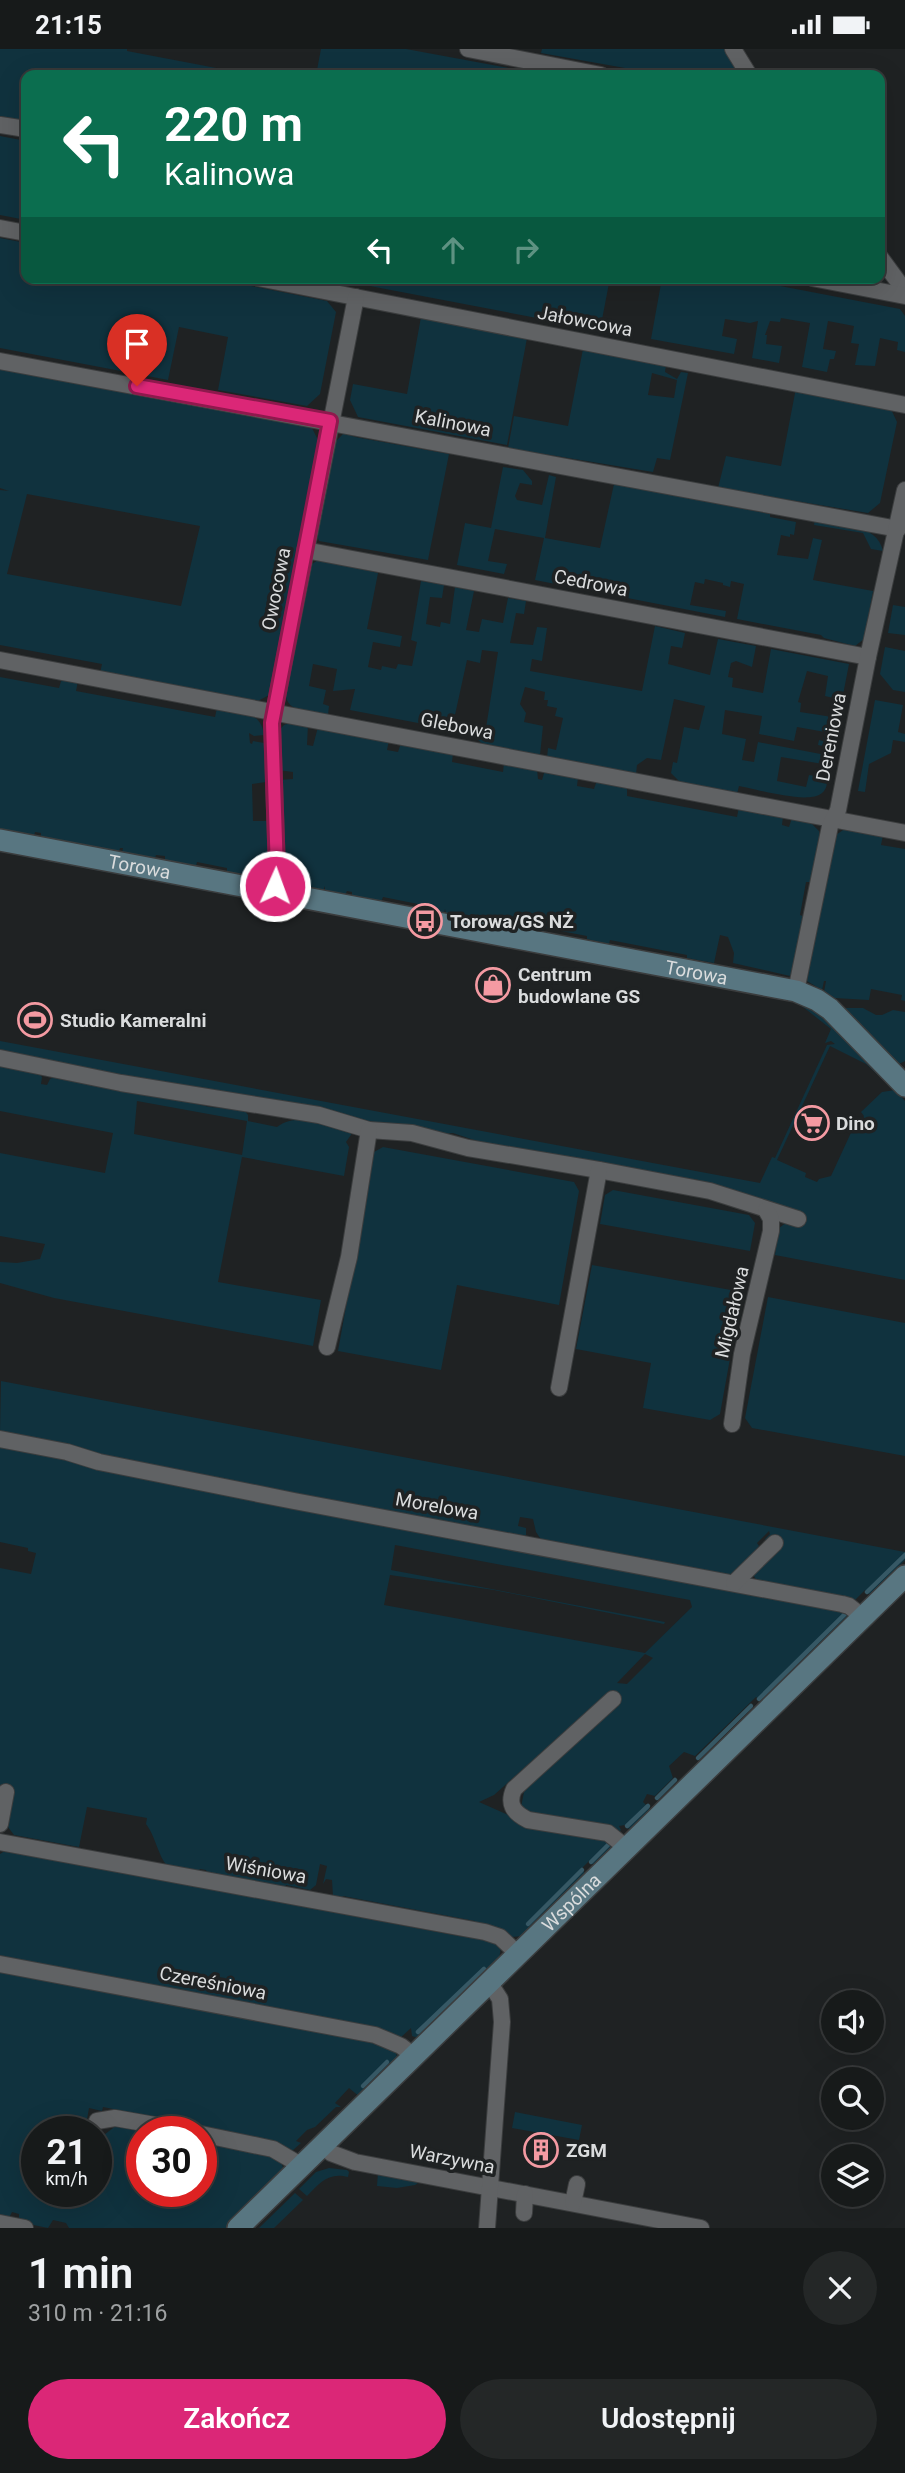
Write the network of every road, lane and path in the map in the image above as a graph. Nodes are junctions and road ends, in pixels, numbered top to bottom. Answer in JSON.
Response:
{"nodes":[{"id":1,"x":468,"y":49,"type":"edge"},
{"id":2,"x":733,"y":49,"type":"edge"},
{"id":3,"x":575,"y":70,"type":"edge"},
{"id":4,"x":747,"y":70,"type":"edge"},
{"id":5,"x":0,"y":125,"type":"edge"},
{"id":6,"x":21,"y":128,"type":"edge"},
{"id":7,"x":0,"y":228,"type":"edge"},
{"id":8,"x":21,"y":232,"type":"edge"},
{"id":9,"x":885,"y":264,"type":"edge"},
{"id":10,"x":289,"y":284,"type":"edge"},
{"id":11,"x":849,"y":284,"type":"edge"},
{"id":12,"x":905,"y":293,"type":"edge"},
{"id":13,"x":356,"y":297,"type":"junction"},
{"id":14,"x":0,"y":361,"type":"edge"},
{"id":15,"x":905,"y":405,"type":"edge"},
{"id":16,"x":330,"y":421,"type":"junction"},
{"id":17,"x":905,"y":490,"type":"edge"},
{"id":18,"x":898,"y":529,"type":"junction"},
{"id":19,"x":305,"y":550,"type":"junction"},
{"id":20,"x":868,"y":657,"type":"junction"},
{"id":21,"x":0,"y":660,"type":"edge"},
{"id":22,"x":274,"y":712,"type":"junction"},
{"id":23,"x":834,"y":819,"type":"junction"},
{"id":24,"x":905,"y":833,"type":"edge"},
{"id":25,"x":0,"y":840,"type":"edge"},
{"id":26,"x":274,"y":892,"type":"junction"},
{"id":27,"x":796,"y":991,"type":"junction"},
{"id":28,"x":0,"y":1058,"type":"edge"},
{"id":29,"x":905,"y":1086,"type":"edge"},
{"id":30,"x":369,"y":1130,"type":"junction"},
{"id":31,"x":600,"y":1170,"type":"junction"},
{"id":32,"x":766,"y":1210,"type":"junction"},
{"id":33,"x":798,"y":1219,"type":"dead end"},
{"id":34,"x":327,"y":1347,"type":"dead end"},
{"id":35,"x":559,"y":1388,"type":"dead end"},
{"id":36,"x":732,"y":1424,"type":"dead end"},
{"id":37,"x":0,"y":1439,"type":"edge"},
{"id":38,"x":775,"y":1543,"type":"dead end"},
{"id":39,"x":905,"y":1576,"type":"edge"},
{"id":40,"x":734,"y":1583,"type":"junction"},
{"id":41,"x":863,"y":1617,"type":"junction"},
{"id":42,"x":613,"y":1699,"type":"dead end"},
{"id":43,"x":6,"y":1792,"type":"dead end"},
{"id":44,"x":0,"y":1823,"type":"edge"},
{"id":45,"x":0,"y":1842,"type":"edge"},
{"id":46,"x":628,"y":1849,"type":"junction"},
{"id":47,"x":518,"y":1954,"type":"junction"},
{"id":48,"x":0,"y":1964,"type":"edge"},
{"id":49,"x":489,"y":1982,"type":"junction"},
{"id":50,"x":414,"y":2056,"type":"junction"},
{"id":51,"x":217,"y":2137,"type":"edge"},
{"id":52,"x":322,"y":2146,"type":"junction"},
{"id":53,"x":302,"y":2165,"type":"junction"},
{"id":54,"x":577,"y":2184,"type":"dead end"},
{"id":55,"x":491,"y":2187,"type":"junction"},
{"id":56,"x":525,"y":2194,"type":"junction"},
{"id":57,"x":573,"y":2203,"type":"junction"},
{"id":58,"x":524,"y":2213,"type":"dead end"},
{"id":59,"x":0,"y":2223,"type":"edge"},
{"id":60,"x":25,"y":2228,"type":"edge"},
{"id":61,"x":238,"y":2228,"type":"edge"},
{"id":62,"x":487,"y":2228,"type":"edge"},
{"id":63,"x":701,"y":2228,"type":"edge"}],
"edges":[{"from":1,"to":3,"type":"street"},
{"from":2,"to":4,"type":"street"},
{"from":5,"to":6,"type":"street"},
{"from":7,"to":8,"type":"street"},
{"from":9,"to":12,"type":"street"},
{"from":10,"to":13,"type":"street","name":"Jałowcowa"},
{"from":11,"to":12,"type":"street"},
{"from":13,"to":15,"type":"street","name":"Jałowcowa"},
{"from":13,"to":16,"type":"street","name":"Owocowa"},
{"from":14,"to":16,"type":"street","name":"Kalinowa"},
{"from":16,"to":18,"type":"street","name":"Kalinowa"},
{"from":16,"to":19,"type":"street","name":"Owocowa"},
{"from":17,"to":18,"type":"street","name":"Dereniowa"},
{"from":18,"to":20,"type":"street","name":"Dereniowa"},
{"from":19,"to":20,"type":"street","name":"Cedrowa"},
{"from":19,"to":22,"type":"street","name":"Owocowa"},
{"from":20,"to":23,"type":"street","name":"Dereniowa"},
{"from":21,"to":22,"type":"street","name":"Glebowa"},
{"from":22,"to":23,"type":"street","name":"Glebowa"},
{"from":22,"to":26,"type":"street","name":"Owocowa"},
{"from":23,"to":24,"type":"street","name":"Glebowa"},
{"from":23,"to":27,"type":"street","name":"Dereniowa"},
{"from":25,"to":26,"type":"street","name":"Torowa"},
{"from":26,"to":27,"type":"street","name":"Torowa"},
{"from":27,"to":29,"type":"street","name":"Torowa"},
{"from":28,"to":30,"type":"street"},
{"from":30,"to":31,"type":"street"},
{"from":30,"to":34,"type":"street"},
{"from":31,"to":32,"type":"street"},
{"from":31,"to":35,"type":"street"},
{"from":32,"to":33,"type":"street"},
{"from":32,"to":36,"type":"street","name":"Migdałowa"},
{"from":37,"to":40,"type":"street","name":"Morelowa"},
{"from":38,"to":40,"type":"street"},
{"from":39,"to":41,"type":"street","name":"Wspólna"},
{"from":40,"to":41,"type":"street","name":"Morelowa"},
{"from":41,"to":46,"type":"street","name":"Wspólna"},
{"from":42,"to":46,"type":"street"},
{"from":43,"to":44,"type":"street"},
{"from":45,"to":47,"type":"street","name":"Wiśniowa"},
{"from":46,"to":47,"type":"street","name":"Wspólna"},
{"from":47,"to":49,"type":"street","name":"Wspólna"},
{"from":48,"to":50,"type":"street","name":"Czereśniowa"},
{"from":49,"to":50,"type":"street","name":"Wspólna"},
{"from":49,"to":55,"type":"street"},
{"from":50,"to":52,"type":"street","name":"Wspólna"},
{"from":51,"to":53,"type":"street"},
{"from":52,"to":53,"type":"street","name":"Wspólna"},
{"from":52,"to":55,"type":"street","name":"Warzywna"},
{"from":53,"to":61,"type":"street","name":"Wspólna"},
{"from":54,"to":57,"type":"street"},
{"from":55,"to":56,"type":"street","name":"Warzywna"},
{"from":55,"to":62,"type":"street"},
{"from":56,"to":57,"type":"street","name":"Warzywna"},
{"from":56,"to":58,"type":"street"},
{"from":57,"to":63,"type":"street","name":"Warzywna"},
{"from":59,"to":60,"type":"street"}]}
